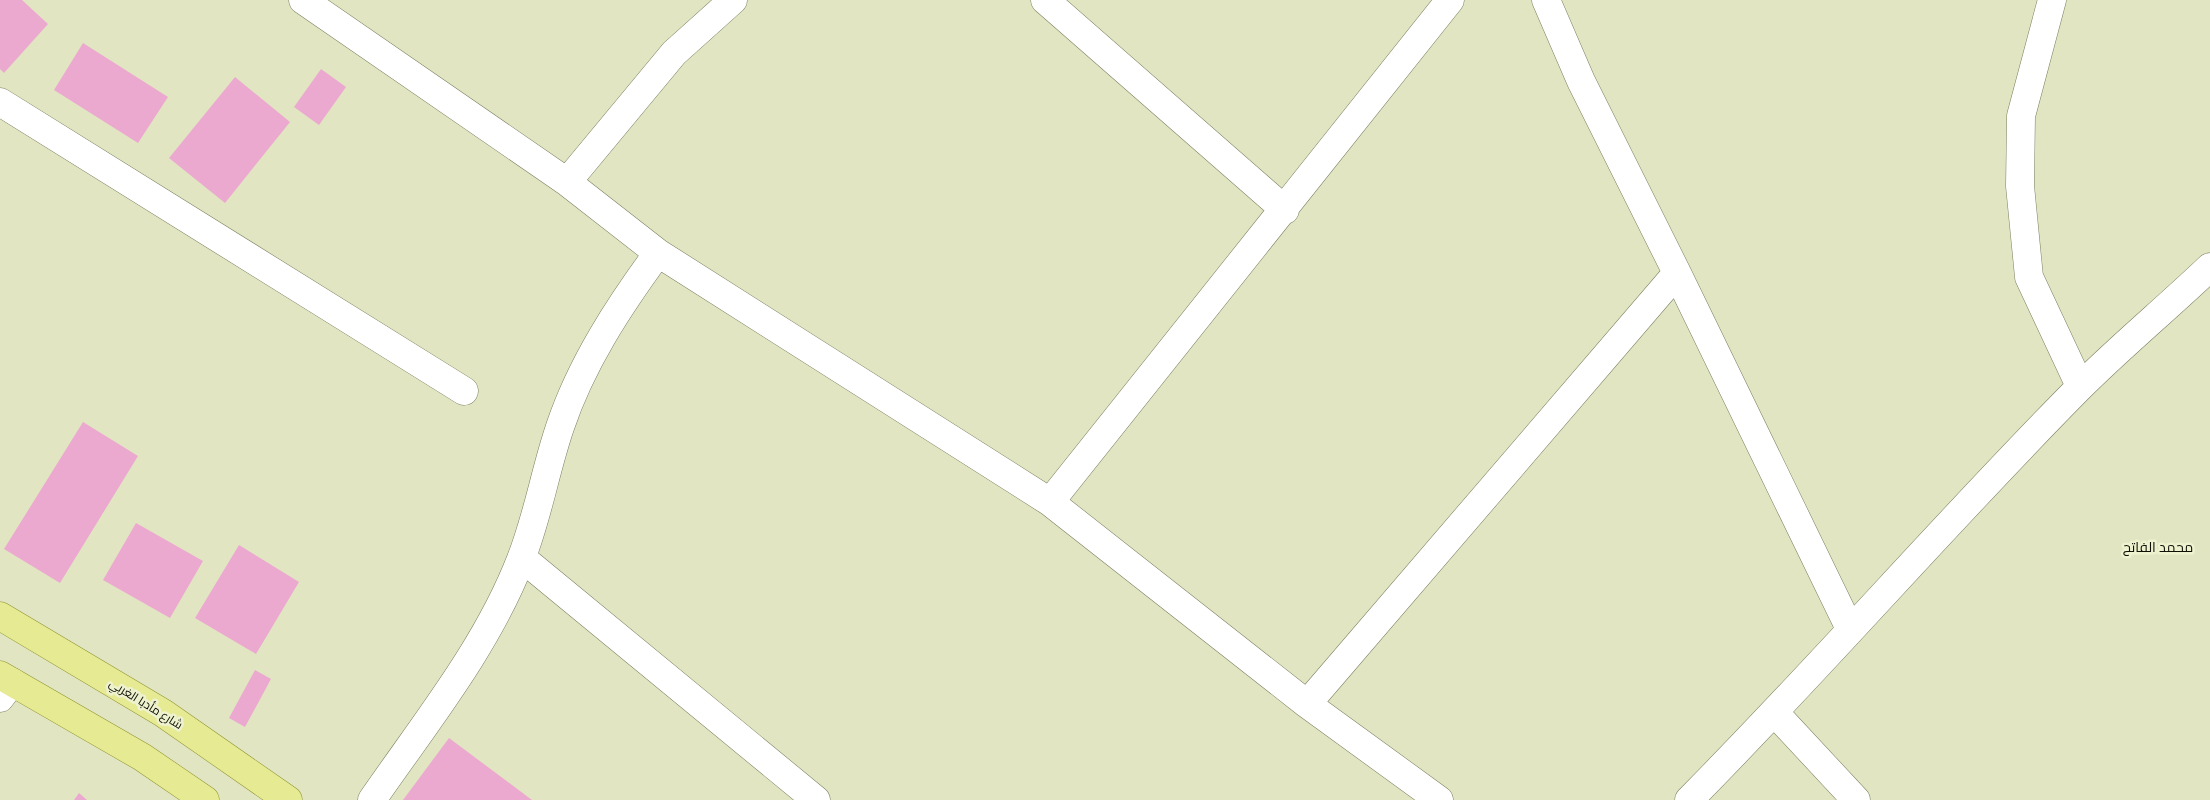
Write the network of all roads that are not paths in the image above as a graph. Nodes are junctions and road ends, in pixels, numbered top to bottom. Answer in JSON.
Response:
{"nodes":[{"id":1,"x":303,"y":0,"type":"edge"},
{"id":2,"x":733,"y":0,"type":"edge"},
{"id":3,"x":1045,"y":0,"type":"edge"},
{"id":4,"x":1450,"y":0,"type":"edge"},
{"id":5,"x":1546,"y":0,"type":"edge"},
{"id":6,"x":2052,"y":0,"type":"edge"},
{"id":7,"x":0,"y":102,"type":"edge"},
{"id":8,"x":568,"y":182,"type":"junction"},
{"id":9,"x":1285,"y":210,"type":"junction"},
{"id":10,"x":658,"y":253,"type":"junction"},
{"id":11,"x":2210,"y":267,"type":"edge"},
{"id":12,"x":1677,"y":273,"type":"junction"},
{"id":13,"x":2080,"y":386,"type":"junction"},
{"id":14,"x":464,"y":392,"type":"dead end"},
{"id":15,"x":1050,"y":502,"type":"junction"},
{"id":16,"x":522,"y":558,"type":"junction"},
{"id":17,"x":0,"y":616,"type":"edge"},
{"id":18,"x":1850,"y":629,"type":"junction"},
{"id":19,"x":4,"y":685,"type":"edge"},
{"id":20,"x":1308,"y":704,"type":"junction"},
{"id":21,"x":1775,"y":713,"type":"junction"},
{"id":22,"x":204,"y":800,"type":"edge"},
{"id":23,"x":288,"y":800,"type":"edge"},
{"id":24,"x":372,"y":800,"type":"edge"},
{"id":25,"x":816,"y":800,"type":"edge"},
{"id":26,"x":1439,"y":800,"type":"edge"},
{"id":27,"x":1689,"y":800,"type":"edge"},
{"id":28,"x":1856,"y":800,"type":"edge"}],
"edges":[{"from":1,"to":8,"type":"street"},
{"from":2,"to":8,"type":"street"},
{"from":3,"to":9,"type":"street"},
{"from":4,"to":9,"type":"street"},
{"from":5,"to":12,"type":"street"},
{"from":6,"to":13,"type":"street"},
{"from":7,"to":14,"type":"street"},
{"from":8,"to":10,"type":"street"},
{"from":9,"to":15,"type":"street"},
{"from":10,"to":15,"type":"street"},
{"from":10,"to":16,"type":"street"},
{"from":11,"to":13,"type":"street"},
{"from":12,"to":18,"type":"street"},
{"from":12,"to":20,"type":"street"},
{"from":13,"to":18,"type":"street"},
{"from":15,"to":20,"type":"street"},
{"from":16,"to":24,"type":"street"},
{"from":16,"to":25,"type":"street"},
{"from":17,"to":23,"type":"main road","name":"شارع مأدبا الغربي"},
{"from":18,"to":21,"type":"street"},
{"from":19,"to":22,"type":"main road"},
{"from":20,"to":26,"type":"street"},
{"from":21,"to":27,"type":"street"},
{"from":21,"to":28,"type":"street"}]}
